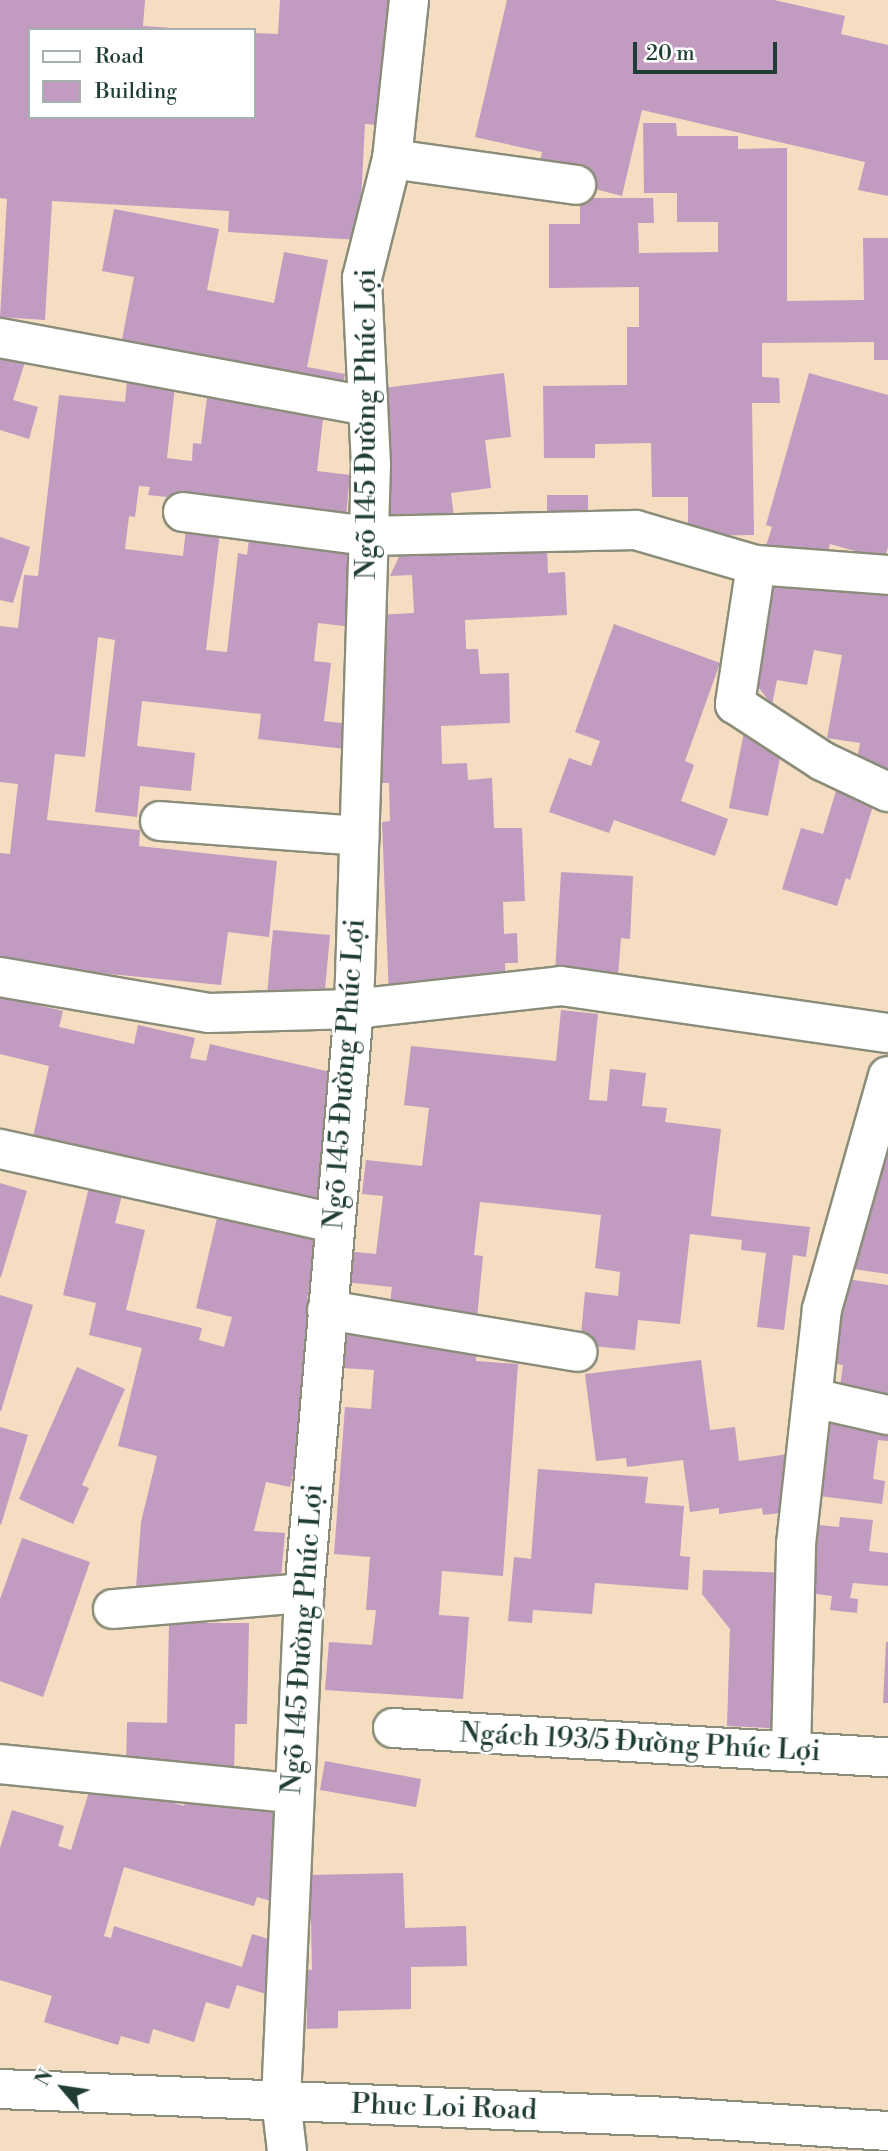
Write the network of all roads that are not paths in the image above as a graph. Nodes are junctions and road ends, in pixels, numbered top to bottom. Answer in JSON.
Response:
{"nodes":[{"id":1,"x":409,"y":0,"type":"edge"},
{"id":2,"x":393,"y":159,"type":"junction"},
{"id":3,"x":576,"y":186,"type":"dead end"},
{"id":4,"x":0,"y":338,"type":"edge"},
{"id":5,"x":368,"y":406,"type":"junction"},
{"id":6,"x":183,"y":512,"type":"dead end"},
{"id":7,"x":368,"y":536,"type":"junction"},
{"id":8,"x":755,"y":565,"type":"junction"},
{"id":9,"x":888,"y":575,"type":"edge"},
{"id":10,"x":888,"y":792,"type":"edge"},
{"id":11,"x":160,"y":821,"type":"dead end"},
{"id":12,"x":359,"y":836,"type":"junction"},
{"id":13,"x":0,"y":977,"type":"edge"},
{"id":14,"x":354,"y":1009,"type":"junction"},
{"id":15,"x":888,"y":1033,"type":"edge"},
{"id":16,"x":888,"y":1076,"type":"edge"},
{"id":17,"x":0,"y":1149,"type":"edge"},
{"id":18,"x":334,"y":1223,"type":"junction"},
{"id":19,"x":327,"y":1310,"type":"junction"},
{"id":20,"x":578,"y":1352,"type":"dead end"},
{"id":21,"x":813,"y":1398,"type":"junction"},
{"id":22,"x":888,"y":1415,"type":"edge"},
{"id":23,"x":304,"y":1592,"type":"junction"},
{"id":24,"x":113,"y":1609,"type":"dead end"},
{"id":25,"x":393,"y":1728,"type":"dead end"},
{"id":26,"x":791,"y":1752,"type":"junction"},
{"id":27,"x":888,"y":1757,"type":"edge"},
{"id":28,"x":0,"y":1765,"type":"edge"},
{"id":29,"x":292,"y":1793,"type":"junction"},
{"id":30,"x":0,"y":2090,"type":"edge"},
{"id":31,"x":281,"y":2100,"type":"junction"},
{"id":32,"x":888,"y":2131,"type":"edge"},
{"id":33,"x":287,"y":2151,"type":"edge"}],
"edges":[{"from":1,"to":2,"type":"street","name":"Ngõ 145 Đường Phúc Lợi"},
{"from":2,"to":3,"type":"street"},
{"from":2,"to":5,"type":"street","name":"Ngõ 145 Đường Phúc Lợi"},
{"from":4,"to":5,"type":"street"},
{"from":5,"to":7,"type":"street","name":"Ngõ 145 Đường Phúc Lợi"},
{"from":6,"to":7,"type":"street"},
{"from":7,"to":8,"type":"street"},
{"from":7,"to":12,"type":"street","name":"Ngõ 145 Đường Phúc Lợi"},
{"from":8,"to":9,"type":"street"},
{"from":8,"to":10,"type":"street"},
{"from":11,"to":12,"type":"street"},
{"from":12,"to":14,"type":"street","name":"Ngõ 145 Đường Phúc Lợi"},
{"from":13,"to":14,"type":"street"},
{"from":14,"to":15,"type":"street"},
{"from":14,"to":18,"type":"street","name":"Ngõ 145 Đường Phúc Lợi"},
{"from":16,"to":21,"type":"street"},
{"from":17,"to":18,"type":"street"},
{"from":18,"to":19,"type":"street","name":"Ngõ 145 Đường Phúc Lợi"},
{"from":19,"to":20,"type":"street"},
{"from":19,"to":23,"type":"street","name":"Ngõ 145 Đường Phúc Lợi"},
{"from":21,"to":22,"type":"street"},
{"from":21,"to":26,"type":"street"},
{"from":23,"to":24,"type":"street"},
{"from":23,"to":29,"type":"street","name":"Ngõ 145 Đường Phúc Lợi"},
{"from":25,"to":26,"type":"street","name":"Ngách 193/5 Đường Phúc Lợi"},
{"from":26,"to":27,"type":"street","name":"Ngách 193/5 Đường Phúc Lợi"},
{"from":28,"to":29,"type":"street"},
{"from":29,"to":31,"type":"street","name":"Ngõ 145 Đường Phúc Lợi"},
{"from":30,"to":31,"type":"street","name":"Phuc Loi Road"},
{"from":31,"to":32,"type":"street","name":"Phuc Loi Road"},
{"from":31,"to":33,"type":"street","name":"Ngõ 145 Đường Phúc Lợi"}]}
